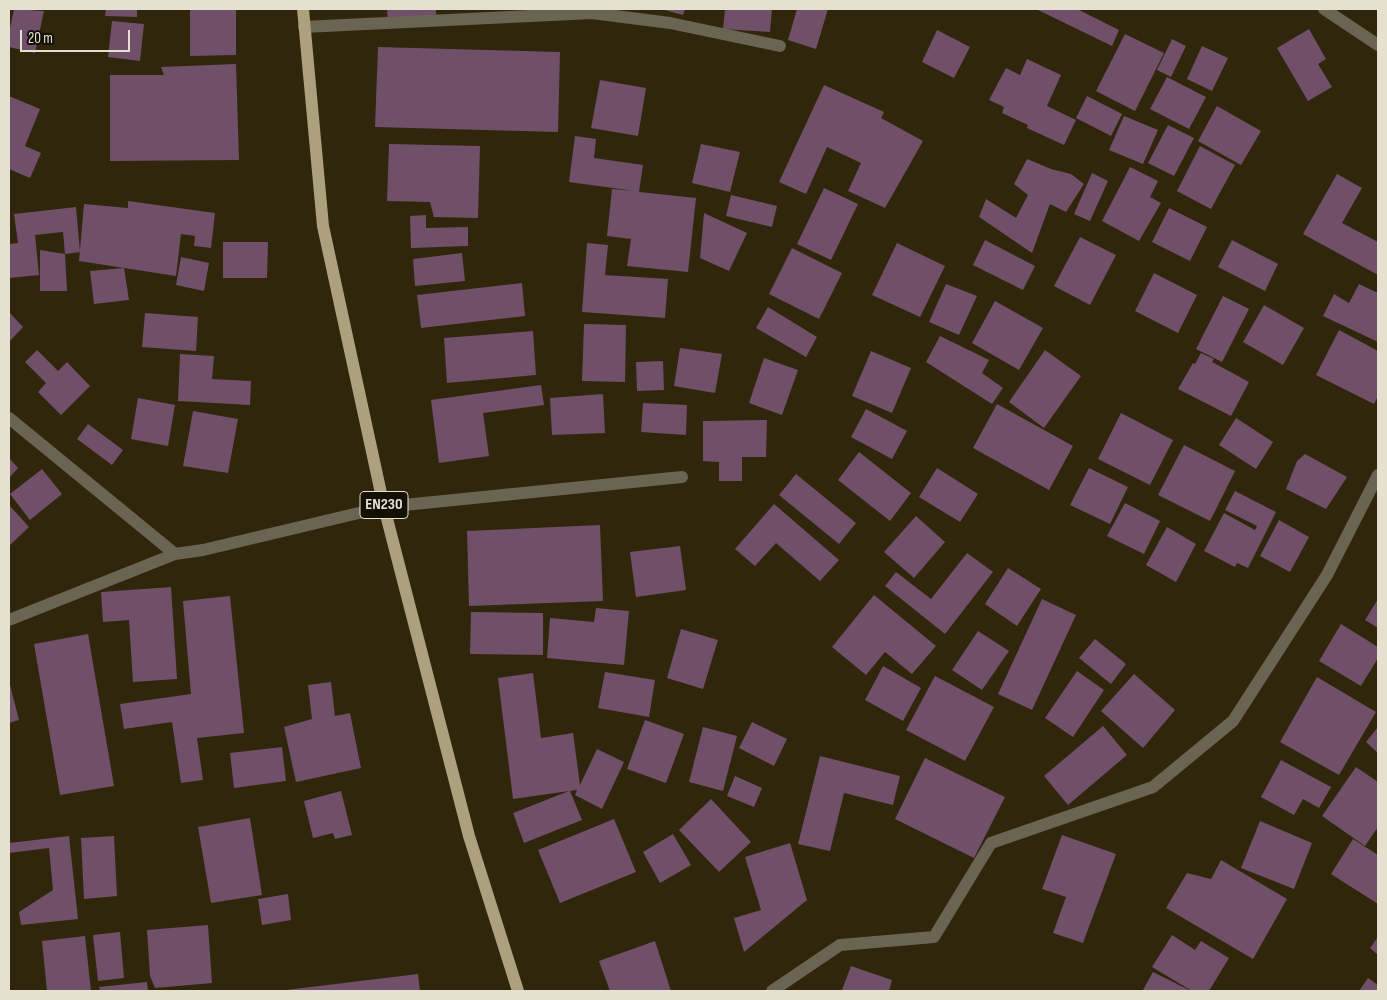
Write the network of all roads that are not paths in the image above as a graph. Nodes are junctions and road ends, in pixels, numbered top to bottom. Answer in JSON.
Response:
{"nodes":[{"id":1,"x":303,"y":9,"type":"edge"},
{"id":2,"x":1324,"y":9,"type":"edge"},
{"id":3,"x":304,"y":27,"type":"junction"},
{"id":4,"x":1378,"y":44,"type":"edge"},
{"id":5,"x":780,"y":46,"type":"dead end"},
{"id":6,"x":9,"y":418,"type":"edge"},
{"id":7,"x":1378,"y":475,"type":"edge"},
{"id":8,"x":682,"y":477,"type":"dead end"},
{"id":9,"x":384,"y":507,"type":"junction"},
{"id":10,"x":175,"y":554,"type":"junction"},
{"id":11,"x":9,"y":620,"type":"edge"},
{"id":12,"x":518,"y":991,"type":"edge"},
{"id":13,"x":772,"y":991,"type":"edge"}],
"edges":[{"from":1,"to":3,"type":"main road","number":"EN230"},
{"from":2,"to":4,"type":"street"},
{"from":3,"to":5,"type":"street"},
{"from":3,"to":9,"type":"main road","number":"EN230"},
{"from":6,"to":10,"type":"street"},
{"from":7,"to":13,"type":"street"},
{"from":8,"to":9,"type":"street"},
{"from":9,"to":10,"type":"street"},
{"from":9,"to":12,"type":"main road","number":"EN230"},
{"from":10,"to":11,"type":"street"}]}
